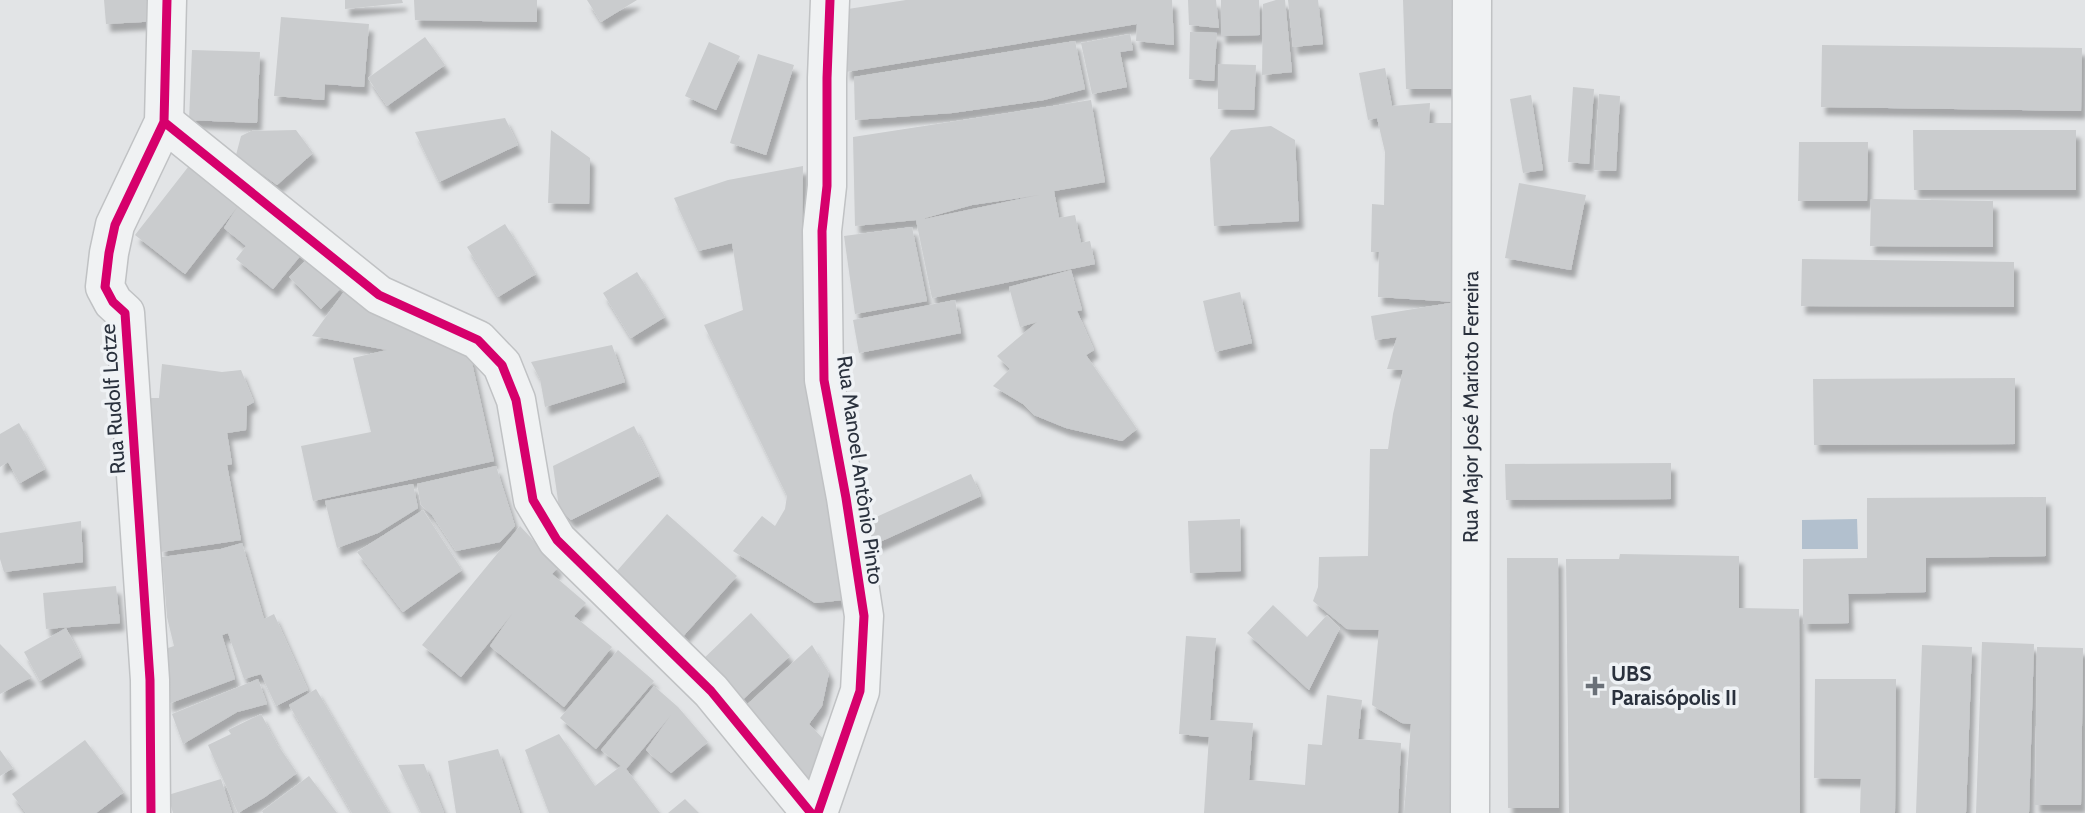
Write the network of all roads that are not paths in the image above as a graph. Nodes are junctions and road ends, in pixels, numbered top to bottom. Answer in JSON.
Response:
{"nodes":[{"id":1,"x":167,"y":0,"type":"edge"},
{"id":2,"x":830,"y":0,"type":"edge"},
{"id":3,"x":1472,"y":0,"type":"edge"},
{"id":4,"x":164,"y":122,"type":"junction"},
{"id":5,"x":151,"y":813,"type":"edge"},
{"id":6,"x":811,"y":813,"type":"edge"},
{"id":7,"x":818,"y":813,"type":"edge"},
{"id":8,"x":1470,"y":813,"type":"edge"}],
"edges":[{"from":1,"to":4,"type":"street","name":"Rua Rudolf Lotze"},
{"from":2,"to":7,"type":"street","name":"Rua Manoel Antônio Pinto"},
{"from":3,"to":8,"type":"street","name":"Rua Major José Marioto Ferreira"},
{"from":4,"to":5,"type":"street","name":"Rua Rudolf Lotze"},
{"from":4,"to":6,"type":"street"}]}
